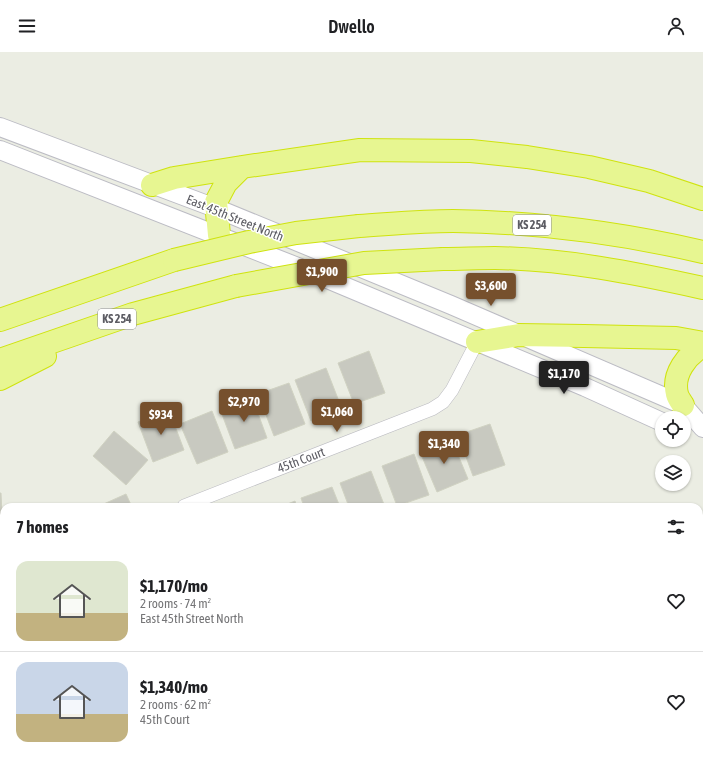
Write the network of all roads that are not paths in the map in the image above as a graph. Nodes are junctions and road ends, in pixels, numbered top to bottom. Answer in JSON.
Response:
{"nodes":[{"id":1,"x":0,"y":122,"type":"edge"},
{"id":2,"x":0,"y":127,"type":"edge"},
{"id":3,"x":27,"y":138,"type":"junction"},
{"id":4,"x":0,"y":150,"type":"edge"},
{"id":5,"x":242,"y":167,"type":"junction"},
{"id":6,"x":152,"y":185,"type":"junction"},
{"id":7,"x":703,"y":198,"type":"edge"},
{"id":8,"x":218,"y":209,"type":"junction"},
{"id":9,"x":219,"y":235,"type":"junction"},
{"id":10,"x":703,"y":252,"type":"edge"},
{"id":11,"x":703,"y":288,"type":"edge"},
{"id":12,"x":133,"y":314,"type":"junction"},
{"id":13,"x":0,"y":320,"type":"edge"},
{"id":14,"x":519,"y":335,"type":"junction"},
{"id":15,"x":477,"y":342,"type":"junction"},
{"id":16,"x":703,"y":345,"type":"edge"},
{"id":17,"x":0,"y":360,"type":"edge"},
{"id":18,"x":0,"y":379,"type":"edge"},
{"id":19,"x":683,"y":405,"type":"junction"},
{"id":20,"x":655,"y":419,"type":"edge"},
{"id":21,"x":691,"y":428,"type":"edge"},
{"id":22,"x":703,"y":429,"type":"edge"},
{"id":23,"x":192,"y":503,"type":"edge"}],
"edges":[{"from":1,"to":3,"type":"street"},
{"from":2,"to":3,"type":"street","name":"East 45th Street North"},
{"from":3,"to":6,"type":"street","name":"East 45th Street North"},
{"from":4,"to":9,"type":"street","name":"East 45th Street North"},
{"from":5,"to":6,"type":"highway"},
{"from":5,"to":7,"type":"highway"},
{"from":5,"to":8,"type":"highway"},
{"from":6,"to":8,"type":"street","name":"East 45th Street North"},
{"from":8,"to":9,"type":"highway"},
{"from":8,"to":14,"type":"street","name":"East 45th Street North"},
{"from":9,"to":15,"type":"street","name":"East 45th Street North"},
{"from":10,"to":13,"type":"highway","number":"KS 254","bridge":true},
{"from":11,"to":12,"type":"highway","number":"KS 254","bridge":true},
{"from":12,"to":17,"type":"highway","number":"KS 254"},
{"from":12,"to":18,"type":"highway"},
{"from":14,"to":15,"type":"highway"},
{"from":14,"to":16,"type":"highway"},
{"from":14,"to":19,"type":"street","name":"East 45th Street North"},
{"from":15,"to":20,"type":"street","name":"East 45th Street North"},
{"from":15,"to":23,"type":"street","name":"45th Court"},
{"from":16,"to":19,"type":"highway"},
{"from":19,"to":22,"type":"street","name":"East 45th Street North"},
{"from":21,"to":22,"type":"street","name":"East 45th Street North"}]}
